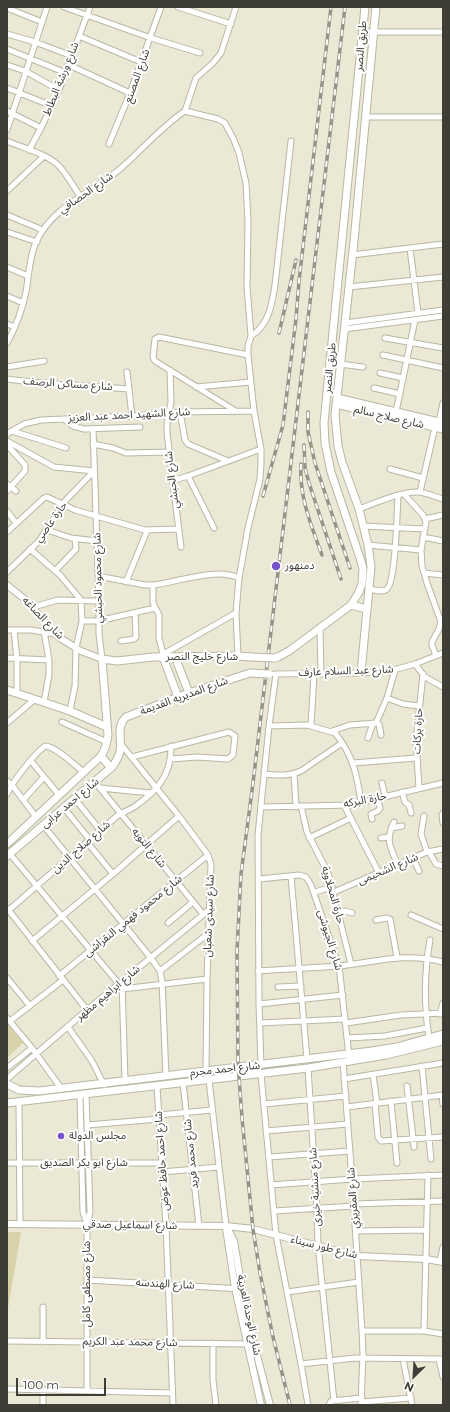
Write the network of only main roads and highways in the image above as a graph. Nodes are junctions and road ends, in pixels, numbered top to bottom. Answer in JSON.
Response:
{"nodes":[{"id":1,"x":365,"y":7,"type":"edge"},
{"id":2,"x":376,"y":7,"type":"edge"},
{"id":3,"x":336,"y":401,"type":"junction"},
{"id":4,"x":439,"y":424,"type":"edge"},
{"id":5,"x":443,"y":429,"type":"edge"},
{"id":6,"x":338,"y":446,"type":"junction"},
{"id":7,"x":326,"y":449,"type":"junction"},
{"id":8,"x":342,"y":462,"type":"junction"},
{"id":9,"x":330,"y":466,"type":"junction"},
{"id":10,"x":351,"y":605,"type":"junction"},
{"id":11,"x":366,"y":609,"type":"junction"},
{"id":12,"x":163,"y":656,"type":"junction"},
{"id":13,"x":175,"y":657,"type":"junction"},
{"id":14,"x":251,"y":657,"type":"joint"},
{"id":15,"x":102,"y":659,"type":"joint"},
{"id":16,"x":362,"y":673,"type":"road end"},
{"id":17,"x":273,"y":674,"type":"road end"},
{"id":18,"x":7,"y":690,"type":"edge"},
{"id":19,"x":189,"y":693,"type":"junction"},
{"id":20,"x":178,"y":697,"type":"junction"},
{"id":21,"x":107,"y":727,"type":"junction"},
{"id":22,"x":120,"y":743,"type":"joint"},
{"id":23,"x":101,"y":756,"type":"junction"},
{"id":24,"x":111,"y":768,"type":"junction"},
{"id":25,"x":7,"y":844,"type":"edge"},
{"id":26,"x":8,"y":855,"type":"edge"},
{"id":27,"x":443,"y":1034,"type":"edge"},
{"id":28,"x":443,"y":1041,"type":"edge"},
{"id":29,"x":347,"y":1059,"type":"junction"},
{"id":30,"x":7,"y":1079,"type":"edge"},
{"id":31,"x":7,"y":1103,"type":"edge"}],
"edges":[{"from":1,"to":7,"type":"main road","name":"طريق النصر"},
{"from":2,"to":3,"type":"main road","name":"طريق النصر"},
{"from":3,"to":4,"type":"main road","name":"شارع صلاح سالم"},
{"from":3,"to":4,"type":"main road","name":"شارع صلاح سالم"},
{"from":3,"to":6,"type":"main road","name":"طريق النصر"},
{"from":4,"to":5,"type":"main road","name":"شارع صلاح سالم"},
{"from":6,"to":7,"type":"main road"},
{"from":6,"to":8,"type":"main road","name":"طريق النصر"},
{"from":7,"to":9,"type":"main road","name":"طريق النصر"},
{"from":8,"to":9,"type":"main road"},
{"from":8,"to":11,"type":"main road","name":"طريق النصر"},
{"from":9,"to":10,"type":"main road","name":"طريق النصر"},
{"from":10,"to":11,"type":"main road"},
{"from":10,"to":14,"type":"main road","name":"طريق النصر","bridge":true},
{"from":11,"to":16,"type":"main road","name":"طريق النصر"},
{"from":12,"to":13,"type":"main road","name":"شارع خليج النصر"},
{"from":12,"to":15,"type":"main road","name":"شارع خليج النصر"},
{"from":12,"to":20,"type":"main road"},
{"from":13,"to":14,"type":"main road","name":"شارع خليج النصر"},
{"from":13,"to":19,"type":"main road"},
{"from":15,"to":21,"type":"main road","name":"شارع محمود الحبشي"},
{"from":17,"to":19,"type":"main road","name":"شارع المديريه القديمة","bridge":true},
{"from":18,"to":21,"type":"main road"},
{"from":19,"to":20,"type":"main road","name":"شارع المديريه القديمة"},
{"from":20,"to":22,"type":"main road","name":"شارع المديريه القديمة"},
{"from":21,"to":23,"type":"main road","name":"شارع احمد عرابى"},
{"from":22,"to":24,"type":"main road","name":"شارع احمد عرابى"},
{"from":23,"to":24,"type":"main road"},
{"from":23,"to":25,"type":"main road","name":"شارع احمد عرابى"},
{"from":24,"to":26,"type":"main road","name":"شارع احمد عرابى"},
{"from":27,"to":29,"type":"main road","name":"شارع احمد محرم"},
{"from":28,"to":29,"type":"main road","name":"شارع احمد محرم"},
{"from":29,"to":30,"type":"main road","name":"شارع احمد محرم"},
{"from":29,"to":31,"type":"main road","name":"شارع احمد محرم"}]}
